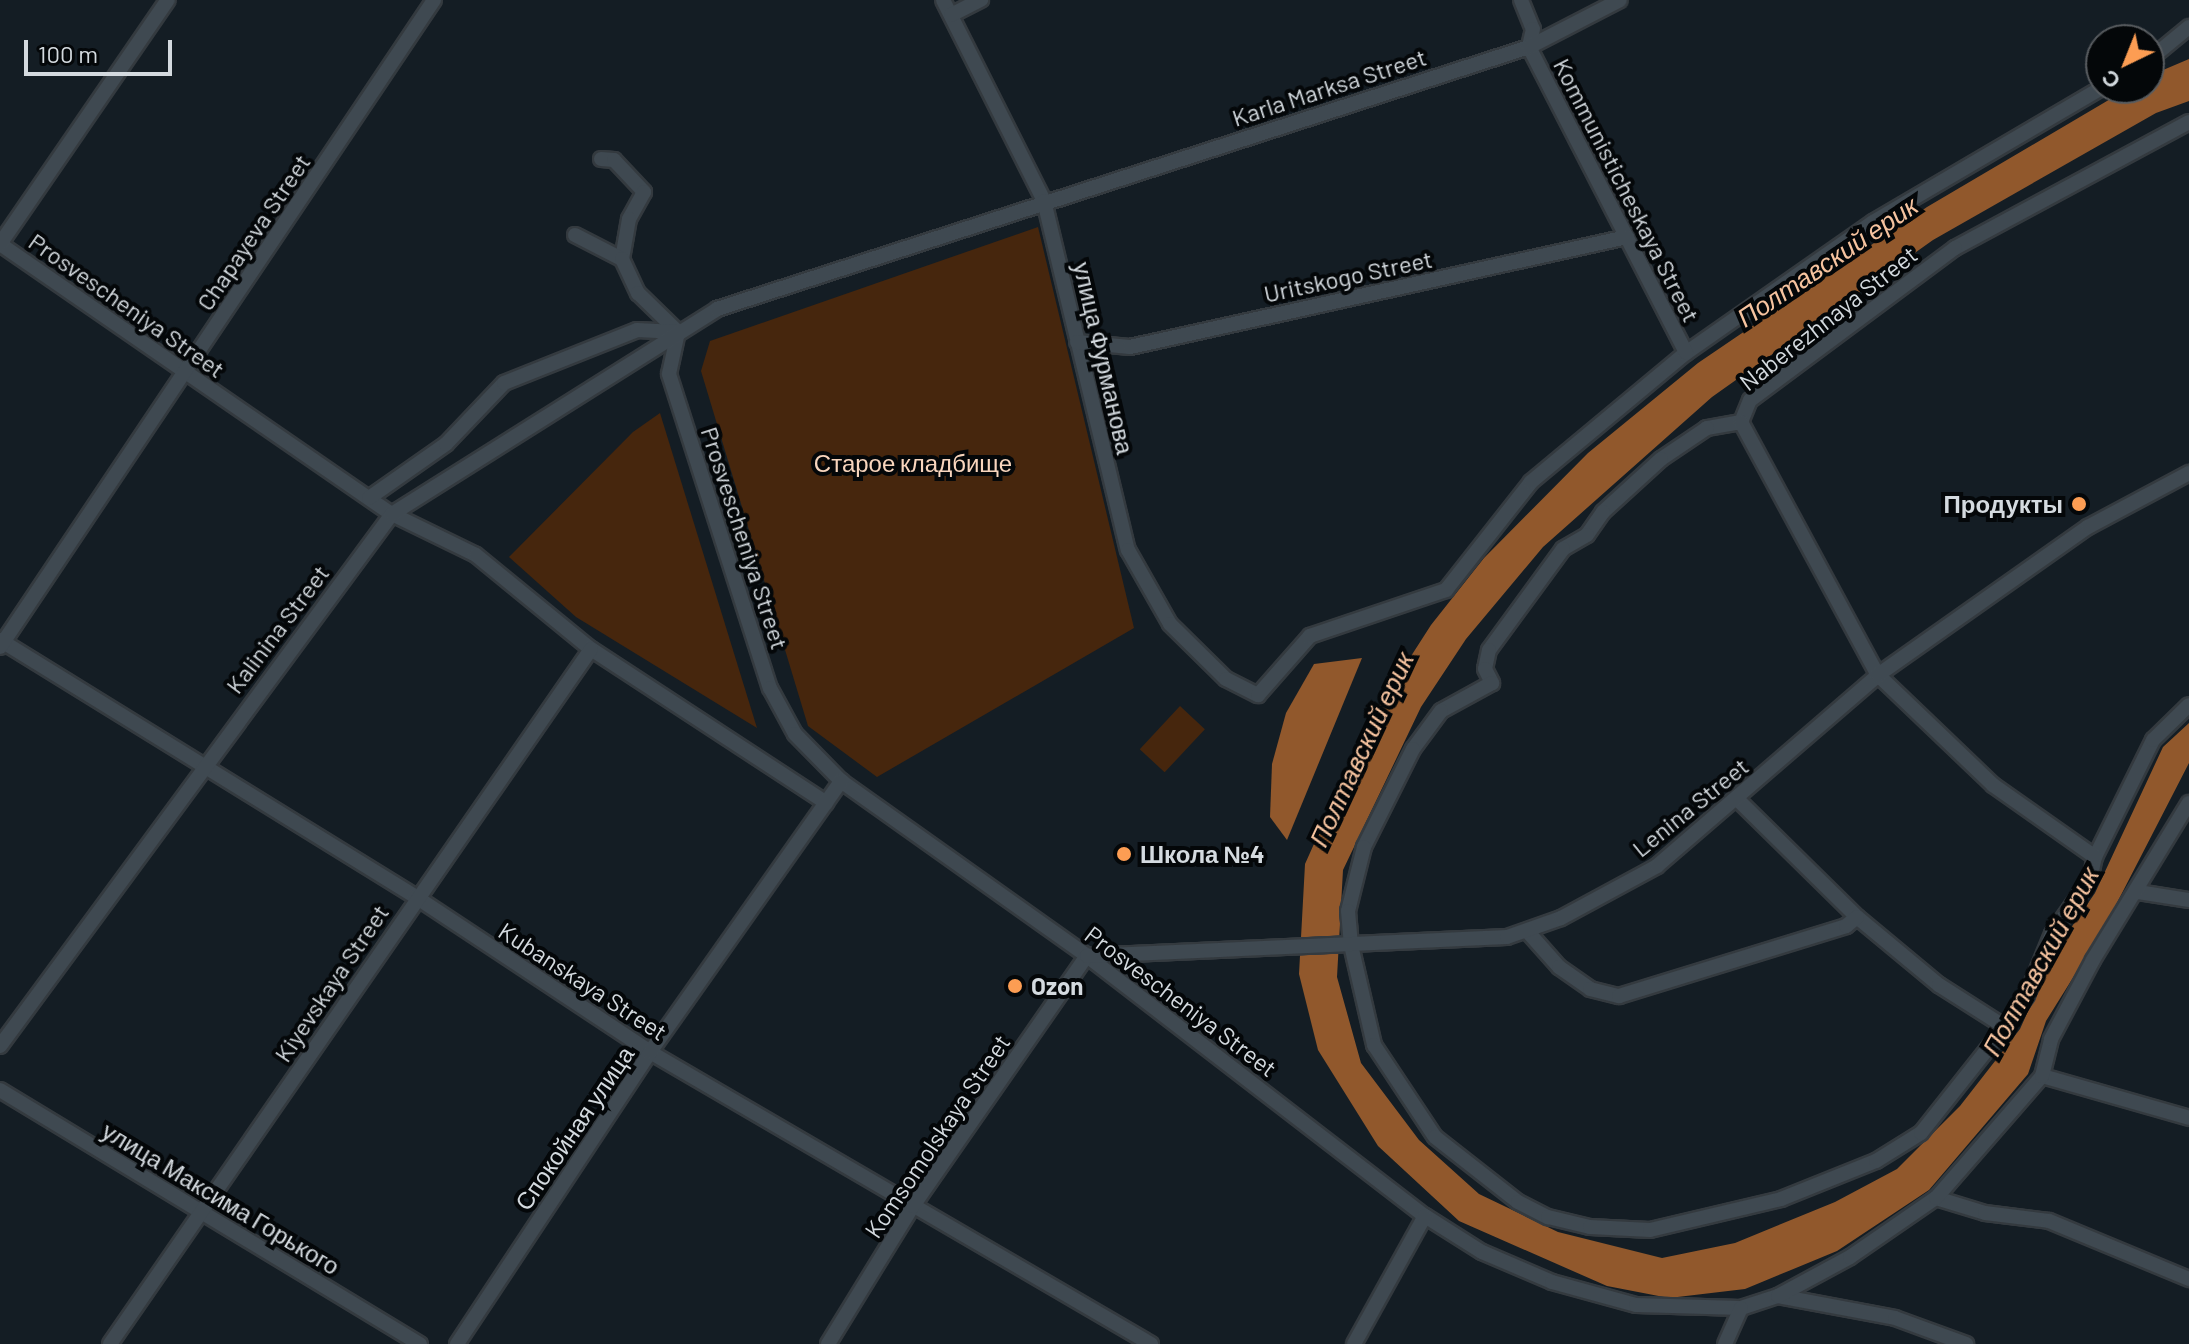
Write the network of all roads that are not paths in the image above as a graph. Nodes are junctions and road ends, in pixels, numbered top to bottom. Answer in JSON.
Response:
{"nodes":[{"id":1,"x":168,"y":0,"type":"edge"},
{"id":2,"x":434,"y":0,"type":"edge"},
{"id":3,"x":943,"y":0,"type":"edge"},
{"id":4,"x":981,"y":0,"type":"edge"},
{"id":5,"x":1521,"y":0,"type":"edge"},
{"id":6,"x":1620,"y":0,"type":"edge"},
{"id":7,"x":951,"y":15,"type":"junction"},
{"id":8,"x":2189,"y":27,"type":"edge"},
{"id":9,"x":1529,"y":47,"type":"junction"},
{"id":10,"x":2165,"y":47,"type":"edge"},
{"id":11,"x":2085,"y":97,"type":"edge"},
{"id":12,"x":2189,"y":122,"type":"edge"},
{"id":13,"x":601,"y":159,"type":"dead end"},
{"id":14,"x":1044,"y":201,"type":"junction"},
{"id":15,"x":575,"y":235,"type":"dead end"},
{"id":16,"x":1627,"y":237,"type":"junction"},
{"id":17,"x":0,"y":244,"type":"edge"},
{"id":18,"x":622,"y":259,"type":"junction"},
{"id":19,"x":678,"y":332,"type":"junction"},
{"id":20,"x":1077,"y":342,"type":"junction"},
{"id":21,"x":1686,"y":353,"type":"junction"},
{"id":22,"x":185,"y":372,"type":"junction"},
{"id":23,"x":1741,"y":422,"type":"junction"},
{"id":24,"x":2189,"y":473,"type":"edge"},
{"id":25,"x":369,"y":498,"type":"junction"},
{"id":26,"x":392,"y":514,"type":"junction"},
{"id":27,"x":1446,"y":590,"type":"joint"},
{"id":28,"x":1,"y":643,"type":"edge"},
{"id":29,"x":591,"y":649,"type":"junction"},
{"id":30,"x":1878,"y":675,"type":"junction"},
{"id":31,"x":2189,"y":705,"type":"edge"},
{"id":32,"x":202,"y":767,"type":"junction"},
{"id":33,"x":841,"y":781,"type":"junction"},
{"id":34,"x":1737,"y":799,"type":"junction"},
{"id":35,"x":826,"y":803,"type":"junction"},
{"id":36,"x":2189,"y":803,"type":"edge"},
{"id":37,"x":2095,"y":857,"type":"junction"},
{"id":38,"x":2138,"y":892,"type":"junction"},
{"id":39,"x":416,"y":897,"type":"junction"},
{"id":40,"x":2189,"y":900,"type":"edge"},
{"id":41,"x":1857,"y":917,"type":"junction"},
{"id":42,"x":1528,"y":932,"type":"junction"},
{"id":43,"x":1351,"y":945,"type":"junction"},
{"id":44,"x":1087,"y":956,"type":"junction"},
{"id":45,"x":2005,"y":1027,"type":"junction"},
{"id":46,"x":0,"y":1046,"type":"edge"},
{"id":47,"x":650,"y":1052,"type":"junction"},
{"id":48,"x":2042,"y":1076,"type":"junction"},
{"id":49,"x":0,"y":1090,"type":"edge"},
{"id":50,"x":2189,"y":1118,"type":"edge"},
{"id":51,"x":1936,"y":1198,"type":"junction"},
{"id":52,"x":913,"y":1206,"type":"junction"},
{"id":53,"x":202,"y":1211,"type":"junction"},
{"id":54,"x":1425,"y":1216,"type":"junction"},
{"id":55,"x":2189,"y":1279,"type":"edge"},
{"id":56,"x":1778,"y":1296,"type":"junction"},
{"id":57,"x":1741,"y":1308,"type":"junction"},
{"id":58,"x":110,"y":1344,"type":"edge"},
{"id":59,"x":420,"y":1344,"type":"edge"},
{"id":60,"x":457,"y":1344,"type":"edge"},
{"id":61,"x":828,"y":1344,"type":"edge"},
{"id":62,"x":1151,"y":1344,"type":"edge"},
{"id":63,"x":1354,"y":1344,"type":"edge"},
{"id":64,"x":1725,"y":1344,"type":"edge"},
{"id":65,"x":1966,"y":1344,"type":"edge"}],
"edges":[{"from":1,"to":17,"type":"street"},
{"from":2,"to":22,"type":"street","name":"Chapayeva Street"},
{"from":3,"to":7,"type":"street","name":"улица Фурманова"},
{"from":4,"to":7,"type":"street"},
{"from":5,"to":9,"type":"street"},
{"from":6,"to":9,"type":"street","name":"Karla Marksa Street"},
{"from":7,"to":14,"type":"street","name":"улица Фурманова"},
{"from":8,"to":10,"type":"street"},
{"from":9,"to":14,"type":"street","name":"Karla Marksa Street"},
{"from":9,"to":16,"type":"street","name":"Kommunisticheskaya Street"},
{"from":11,"to":21,"type":"street","name":"Naberezhnaya Street"},
{"from":12,"to":23,"type":"street","name":"Naberezhnaya Street"},
{"from":13,"to":18,"type":"street"},
{"from":14,"to":19,"type":"street","name":"Karla Marksa Street"},
{"from":14,"to":20,"type":"street","name":"улица Фурманова"},
{"from":15,"to":18,"type":"street"},
{"from":16,"to":20,"type":"street","name":"Uritskogo Street"},
{"from":16,"to":21,"type":"street","name":"Kommunisticheskaya Street"},
{"from":17,"to":22,"type":"street","name":"Prosvescheniya Street"},
{"from":18,"to":19,"type":"street"},
{"from":19,"to":25,"type":"street"},
{"from":19,"to":26,"type":"street","name":"Kalinina Street"},
{"from":19,"to":33,"type":"street","name":"Prosvescheniya Street"},
{"from":20,"to":27,"type":"street","name":"улица Фурманова"},
{"from":21,"to":27,"type":"street","name":"Naberezhnaya Street"},
{"from":22,"to":25,"type":"street","name":"Prosvescheniya Street"},
{"from":22,"to":28,"type":"street","name":"Chapayeva Street"},
{"from":23,"to":30,"type":"street"},
{"from":23,"to":43,"type":"street","name":"Naberezhnaya Street"},
{"from":24,"to":30,"type":"street","name":"Lenina Street"},
{"from":25,"to":26,"type":"street","name":"Prosvescheniya Street"},
{"from":26,"to":29,"type":"street","name":"Prosvescheniya Street"},
{"from":26,"to":32,"type":"street","name":"Kalinina Street"},
{"from":28,"to":32,"type":"street","name":"Kubanskaya Street"},
{"from":29,"to":35,"type":"street","name":"Prosvescheniya Street"},
{"from":29,"to":39,"type":"street","name":"Kiyevskaya Street"},
{"from":30,"to":34,"type":"street","name":"Lenina Street"},
{"from":30,"to":37,"type":"street"},
{"from":31,"to":37,"type":"street","name":"Naberezhnaya Street"},
{"from":32,"to":39,"type":"street","name":"Kubanskaya Street"},
{"from":32,"to":46,"type":"street","name":"Kalinina Street"},
{"from":33,"to":35,"type":"street","name":"Спокойная улица"},
{"from":33,"to":44,"type":"street","name":"Prosvescheniya Street"},
{"from":34,"to":41,"type":"street"},
{"from":34,"to":42,"type":"street","name":"Lenina Street"},
{"from":35,"to":47,"type":"street","name":"Спокойная улица"},
{"from":36,"to":38,"type":"street"},
{"from":37,"to":45,"type":"street","name":"Naberezhnaya Street"},
{"from":38,"to":40,"type":"street"},
{"from":38,"to":48,"type":"street"},
{"from":39,"to":47,"type":"street","name":"Kubanskaya Street"},
{"from":39,"to":53,"type":"street","name":"Kiyevskaya Street"},
{"from":41,"to":42,"type":"street"},
{"from":41,"to":45,"type":"street"},
{"from":42,"to":43,"type":"street","name":"Lenina Street"},
{"from":43,"to":44,"type":"street","name":"Lenina Street"},
{"from":43,"to":45,"type":"street","name":"Naberezhnaya Street"},
{"from":44,"to":52,"type":"street","name":"Komsomolskaya Street"},
{"from":44,"to":54,"type":"street","name":"Prosvescheniya Street"},
{"from":47,"to":52,"type":"street","name":"Kubanskaya Street"},
{"from":47,"to":60,"type":"street","name":"Спокойная улица"},
{"from":48,"to":50,"type":"street"},
{"from":48,"to":51,"type":"street"},
{"from":49,"to":53,"type":"street","name":"улица Максима Горького"},
{"from":51,"to":55,"type":"street"},
{"from":51,"to":56,"type":"street"},
{"from":52,"to":61,"type":"street","name":"Komsomolskaya Street"},
{"from":52,"to":62,"type":"street","name":"Kubanskaya Street"},
{"from":53,"to":58,"type":"street","name":"Kiyevskaya Street"},
{"from":53,"to":59,"type":"street","name":"улица Максима Горького"},
{"from":54,"to":57,"type":"street","name":"Prosvescheniya Street"},
{"from":54,"to":63,"type":"street"},
{"from":56,"to":57,"type":"street","name":"Prosvescheniya Street"},
{"from":56,"to":65,"type":"street","name":"Prosvescheniya Street"},
{"from":57,"to":64,"type":"street"}]}
